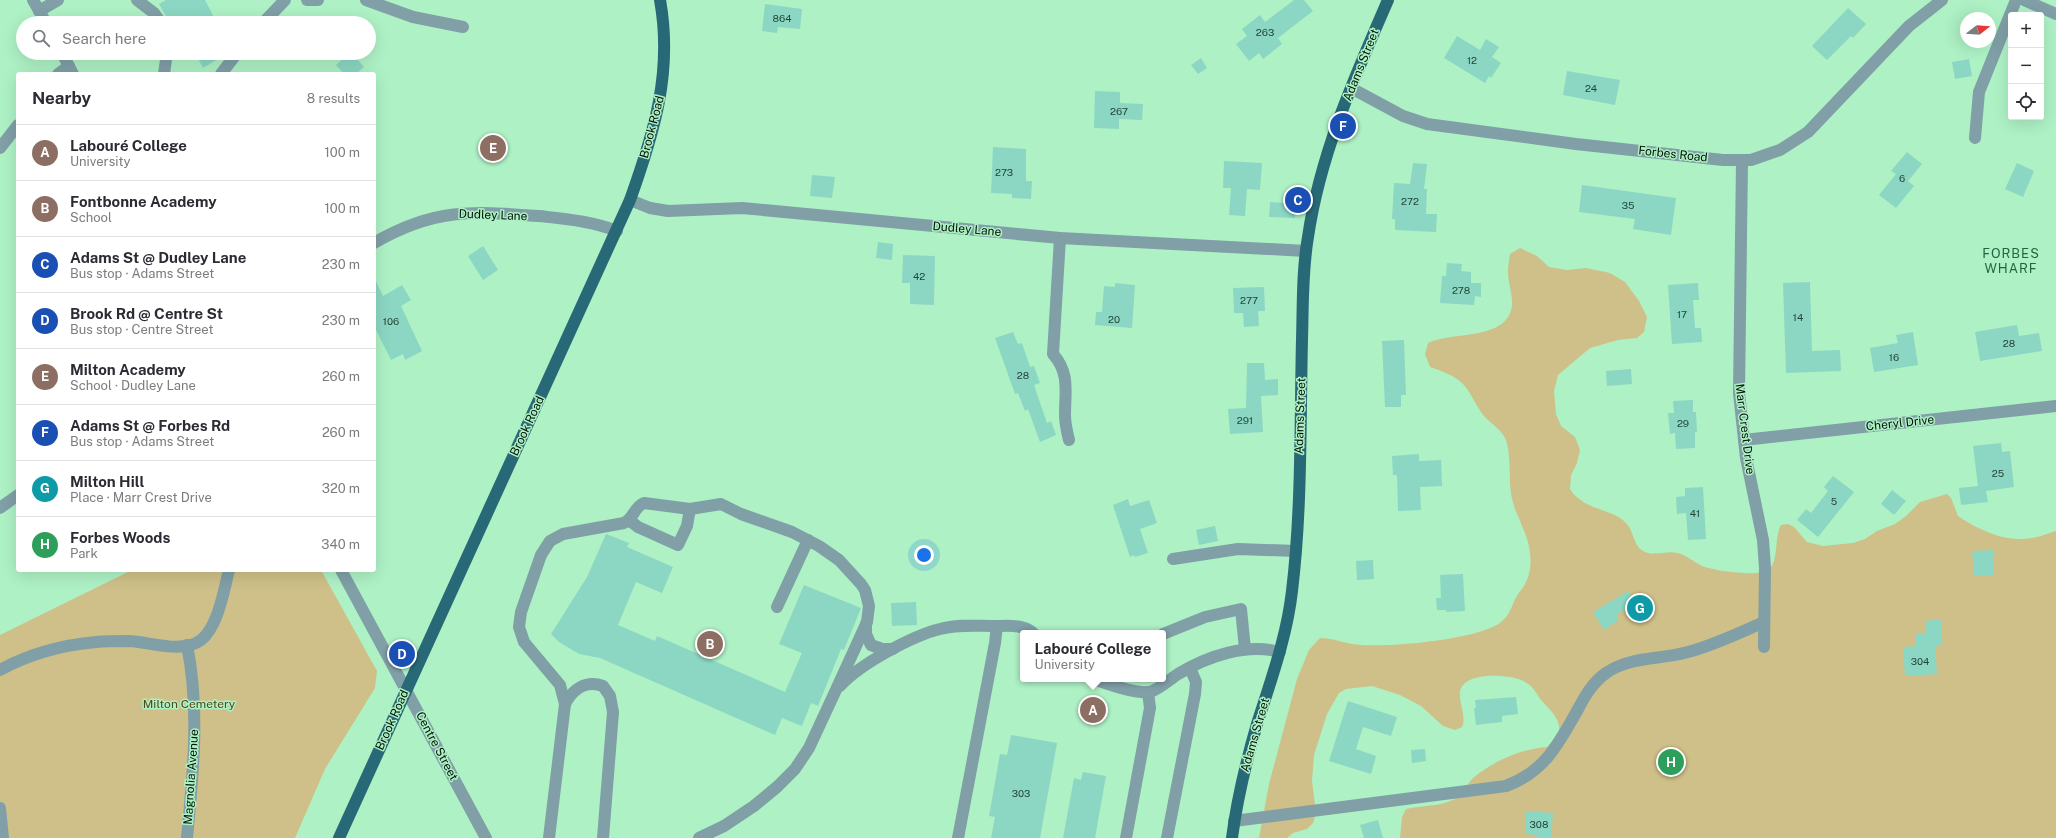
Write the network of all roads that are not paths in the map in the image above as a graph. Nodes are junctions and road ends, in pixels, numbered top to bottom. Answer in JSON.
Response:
{"nodes":[{"id":1,"x":33,"y":0,"type":"edge"},
{"id":2,"x":58,"y":0,"type":"edge"},
{"id":3,"x":137,"y":0,"type":"edge"},
{"id":4,"x":284,"y":0,"type":"edge"},
{"id":5,"x":307,"y":0,"type":"edge"},
{"id":6,"x":318,"y":0,"type":"edge"},
{"id":7,"x":366,"y":0,"type":"edge"},
{"id":8,"x":660,"y":0,"type":"edge"},
{"id":9,"x":1388,"y":0,"type":"edge"},
{"id":10,"x":1942,"y":0,"type":"edge"},
{"id":11,"x":2016,"y":0,"type":"edge"},
{"id":12,"x":2024,"y":0,"type":"edge"},
{"id":13,"x":39,"y":11,"type":"junction"},
{"id":14,"x":2056,"y":14,"type":"edge"},
{"id":15,"x":42,"y":16,"type":"edge"},
{"id":16,"x":156,"y":16,"type":"edge"},
{"id":17,"x":269,"y":16,"type":"edge"},
{"id":18,"x":463,"y":27,"type":"dead end"},
{"id":19,"x":66,"y":60,"type":"edge"},
{"id":20,"x":166,"y":60,"type":"edge"},
{"id":21,"x":232,"y":60,"type":"edge"},
{"id":22,"x":71,"y":70,"type":"edge"},
{"id":23,"x":164,"y":72,"type":"edge"},
{"id":24,"x":223,"y":72,"type":"edge"},
{"id":25,"x":1351,"y":88,"type":"junction"},
{"id":26,"x":16,"y":128,"type":"edge"},
{"id":27,"x":1975,"y":138,"type":"dead end"},
{"id":28,"x":0,"y":148,"type":"edge"},
{"id":29,"x":1742,"y":161,"type":"junction"},
{"id":30,"x":630,"y":200,"type":"junction"},
{"id":31,"x":616,"y":231,"type":"junction"},
{"id":32,"x":1060,"y":238,"type":"junction"},
{"id":33,"x":376,"y":241,"type":"edge"},
{"id":34,"x":1306,"y":251,"type":"junction"},
{"id":35,"x":2056,"y":406,"type":"edge"},
{"id":36,"x":1069,"y":440,"type":"dead end"},
{"id":37,"x":1744,"y":440,"type":"junction"},
{"id":38,"x":16,"y":496,"type":"edge"},
{"id":39,"x":0,"y":508,"type":"edge"},
{"id":40,"x":690,"y":509,"type":"junction"},
{"id":41,"x":629,"y":520,"type":"junction"},
{"id":42,"x":808,"y":540,"type":"junction"},
{"id":43,"x":1296,"y":551,"type":"junction"},
{"id":44,"x":1173,"y":559,"type":"dead end"},
{"id":45,"x":229,"y":572,"type":"edge"},
{"id":46,"x":342,"y":572,"type":"edge"},
{"id":47,"x":777,"y":607,"type":"dead end"},
{"id":48,"x":867,"y":622,"type":"junction"},
{"id":49,"x":1764,"y":622,"type":"junction"},
{"id":50,"x":997,"y":626,"type":"junction"},
{"id":51,"x":1027,"y":630,"type":"edge"},
{"id":52,"x":1166,"y":633,"type":"edge"},
{"id":53,"x":187,"y":645,"type":"junction"},
{"id":54,"x":1764,"y":647,"type":"dead end"},
{"id":55,"x":896,"y":648,"type":"junction"},
{"id":56,"x":1245,"y":650,"type":"junction"},
{"id":57,"x":1280,"y":652,"type":"junction"},
{"id":58,"x":1190,"y":668,"type":"junction"},
{"id":59,"x":0,"y":670,"type":"edge"},
{"id":60,"x":1111,"y":682,"type":"edge"},
{"id":61,"x":406,"y":690,"type":"junction"},
{"id":62,"x":835,"y":692,"type":"junction"},
{"id":63,"x":1148,"y":692,"type":"junction"},
{"id":64,"x":565,"y":704,"type":"junction"},
{"id":65,"x":0,"y":808,"type":"edge"},
{"id":66,"x":1234,"y":821,"type":"junction"},
{"id":67,"x":3,"y":838,"type":"edge"},
{"id":68,"x":187,"y":838,"type":"edge"},
{"id":69,"x":339,"y":838,"type":"edge"},
{"id":70,"x":486,"y":838,"type":"edge"},
{"id":71,"x":548,"y":838,"type":"edge"},
{"id":72,"x":603,"y":838,"type":"edge"},
{"id":73,"x":699,"y":838,"type":"edge"},
{"id":74,"x":958,"y":838,"type":"edge"},
{"id":75,"x":1126,"y":838,"type":"edge"},
{"id":76,"x":1167,"y":838,"type":"edge"},
{"id":77,"x":1232,"y":838,"type":"edge"}],
"edges":[{"from":1,"to":13,"type":"street"},
{"from":2,"to":13,"type":"street"},
{"from":3,"to":16,"type":"street"},
{"from":4,"to":17,"type":"street"},
{"from":5,"to":6,"type":"street"},
{"from":7,"to":18,"type":"street"},
{"from":8,"to":30,"type":"main road","name":"Brook Road"},
{"from":9,"to":25,"type":"main road","name":"Adams Street"},
{"from":10,"to":29,"type":"street","name":"Forbes Road"},
{"from":11,"to":27,"type":"street"},
{"from":12,"to":14,"type":"street"},
{"from":13,"to":15,"type":"street"},
{"from":19,"to":22,"type":"street"},
{"from":20,"to":23,"type":"street"},
{"from":21,"to":24,"type":"street"},
{"from":25,"to":29,"type":"street","name":"Forbes Road"},
{"from":25,"to":34,"type":"main road","name":"Adams Street"},
{"from":26,"to":28,"type":"street"},
{"from":29,"to":37,"type":"street","name":"Marr Crest Drive"},
{"from":30,"to":31,"type":"main road","name":"Brook Road"},
{"from":30,"to":32,"type":"street","name":"Dudley Lane"},
{"from":31,"to":33,"type":"street","name":"Dudley Lane"},
{"from":31,"to":61,"type":"main road","name":"Brook Road"},
{"from":32,"to":34,"type":"street","name":"Dudley Lane"},
{"from":32,"to":36,"type":"street"},
{"from":34,"to":43,"type":"main road","name":"Adams Street"},
{"from":35,"to":37,"type":"street","name":"Cheryl Drive"},
{"from":37,"to":49,"type":"street","name":"Marr Crest Drive"},
{"from":38,"to":39,"type":"street"},
{"from":40,"to":41,"type":"street"},
{"from":40,"to":41,"type":"street"},
{"from":40,"to":42,"type":"street"},
{"from":41,"to":64,"type":"street"},
{"from":42,"to":47,"type":"street"},
{"from":42,"to":48,"type":"street"},
{"from":43,"to":44,"type":"street"},
{"from":43,"to":57,"type":"main road","name":"Adams Street"},
{"from":45,"to":53,"type":"street"},
{"from":46,"to":61,"type":"street","name":"Centre Street"},
{"from":48,"to":55,"type":"street"},
{"from":48,"to":62,"type":"street"},
{"from":49,"to":54,"type":"street","name":"Marr Crest Drive"},
{"from":49,"to":66,"type":"street"},
{"from":50,"to":51,"type":"street"},
{"from":50,"to":55,"type":"street"},
{"from":50,"to":74,"type":"street"},
{"from":52,"to":56,"type":"street"},
{"from":53,"to":59,"type":"street"},
{"from":53,"to":68,"type":"street","name":"Magnolia Avenue"},
{"from":55,"to":62,"type":"street"},
{"from":56,"to":57,"type":"street"},
{"from":56,"to":58,"type":"street"},
{"from":57,"to":66,"type":"main road","name":"Adams Street"},
{"from":58,"to":63,"type":"street"},
{"from":58,"to":76,"type":"street"},
{"from":60,"to":63,"type":"street"},
{"from":61,"to":69,"type":"main road","name":"Brook Road"},
{"from":61,"to":70,"type":"street","name":"Centre Street"},
{"from":62,"to":73,"type":"street"},
{"from":63,"to":75,"type":"street"},
{"from":64,"to":71,"type":"street"},
{"from":64,"to":72,"type":"street"},
{"from":65,"to":67,"type":"street"},
{"from":66,"to":77,"type":"main road","name":"Adams Street"}]}
